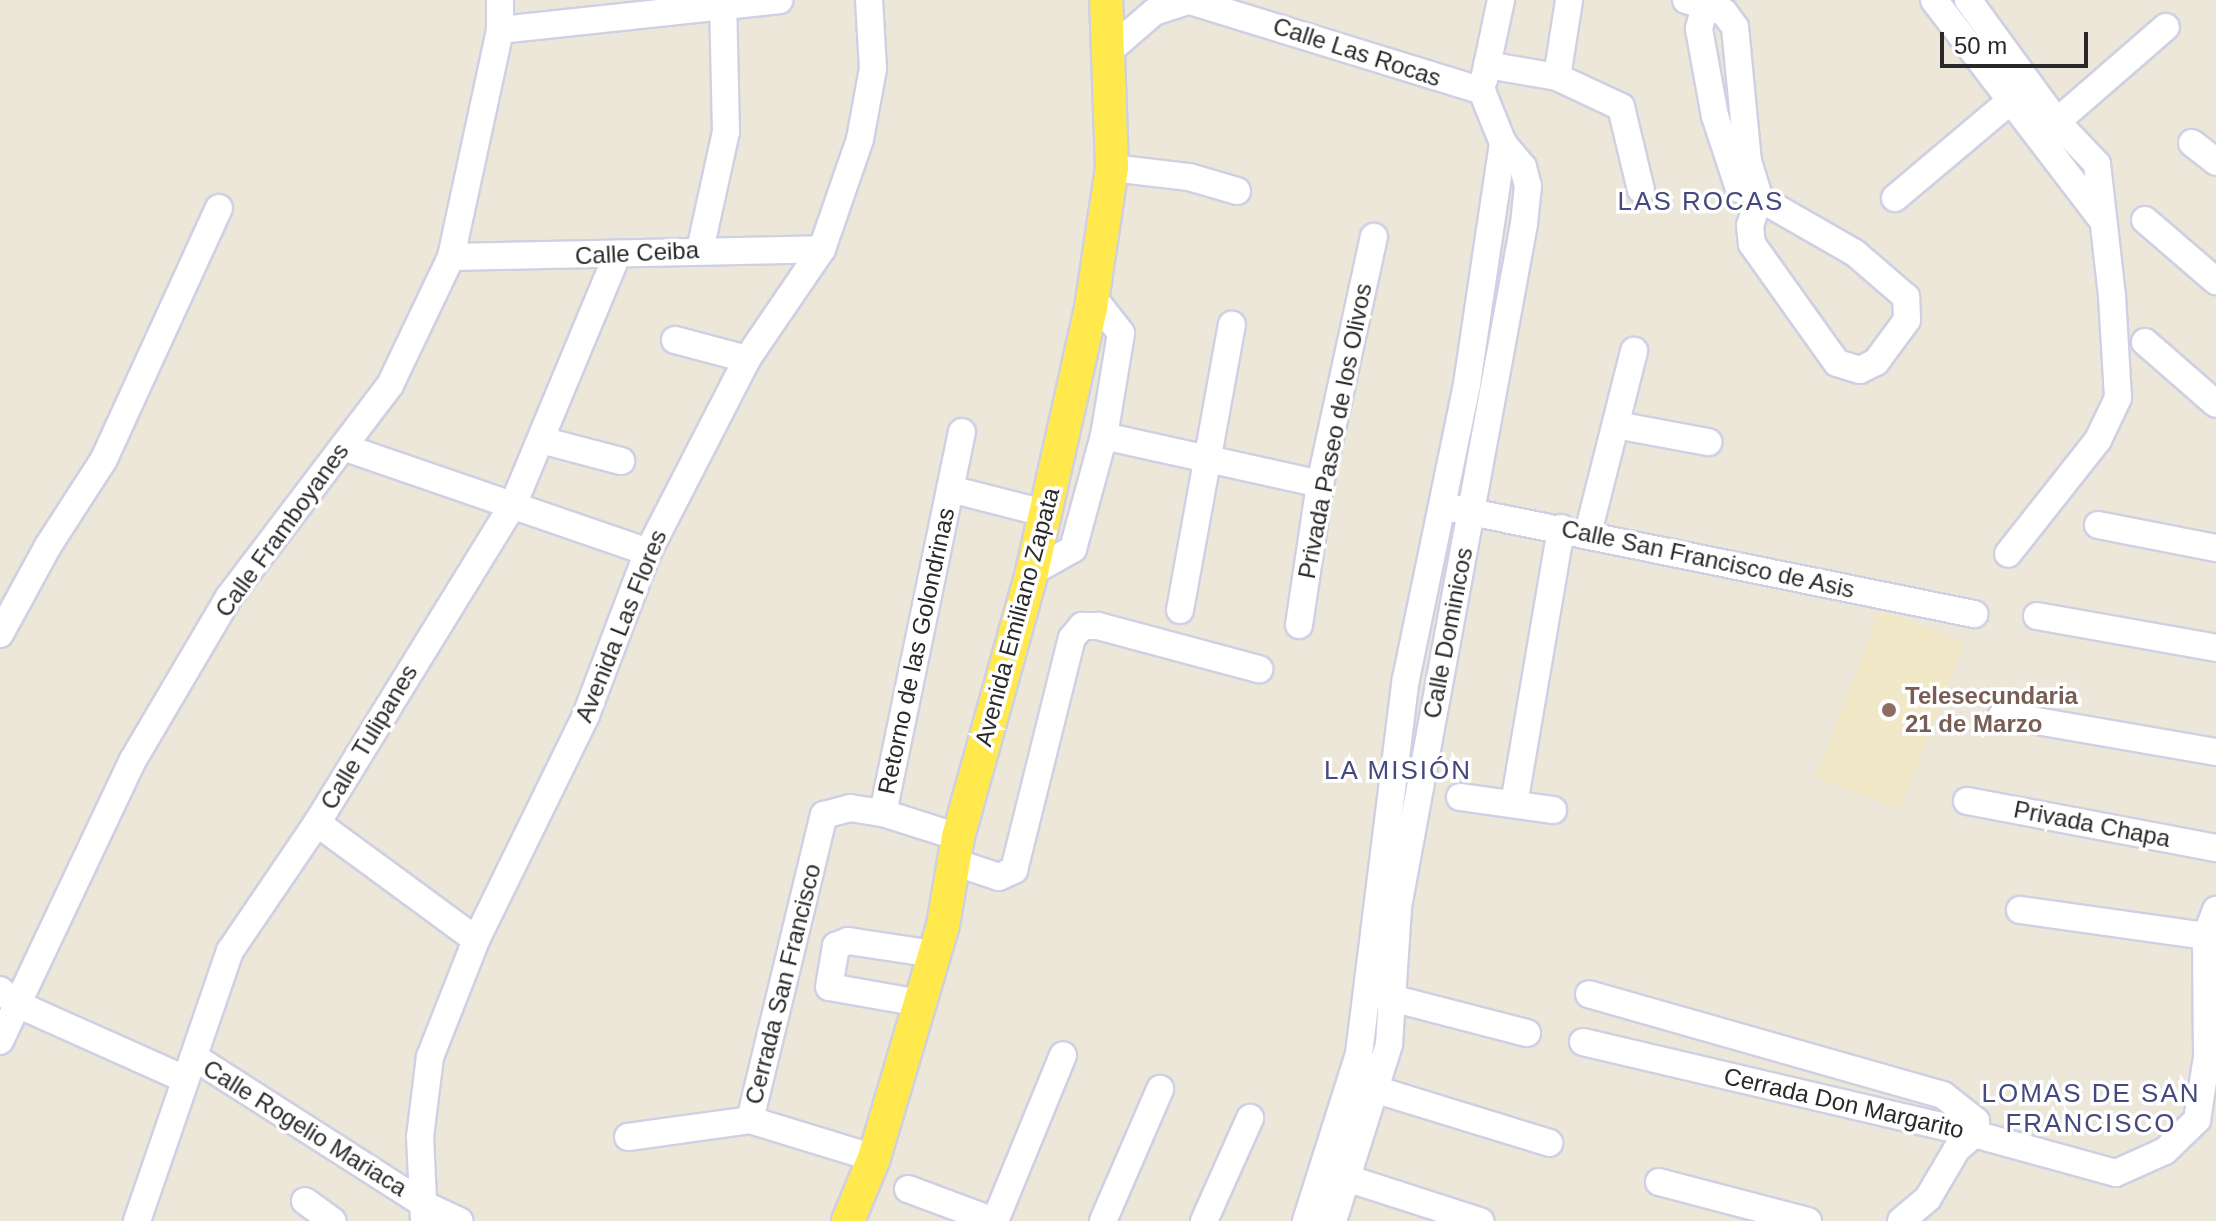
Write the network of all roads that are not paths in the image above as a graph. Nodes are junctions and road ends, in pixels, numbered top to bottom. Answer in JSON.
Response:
{"nodes":[{"id":1,"x":500,"y":0,"type":"edge"},
{"id":2,"x":779,"y":0,"type":"edge"},
{"id":3,"x":869,"y":0,"type":"edge"},
{"id":4,"x":1106,"y":0,"type":"edge"},
{"id":5,"x":1188,"y":0,"type":"edge"},
{"id":6,"x":1501,"y":0,"type":"edge"},
{"id":7,"x":1569,"y":0,"type":"edge"},
{"id":8,"x":1934,"y":0,"type":"edge"},
{"id":9,"x":1695,"y":3,"type":"edge"},
{"id":10,"x":724,"y":4,"type":"edge"},
{"id":11,"x":1243,"y":7,"type":"edge"},
{"id":12,"x":1971,"y":17,"type":"edge"},
{"id":13,"x":2166,"y":27,"type":"dead end"},
{"id":14,"x":500,"y":30,"type":"junction"},
{"id":15,"x":1109,"y":51,"type":"junction"},
{"id":16,"x":1557,"y":77,"type":"junction"},
{"id":17,"x":1484,"y":78,"type":"junction"},
{"id":18,"x":2010,"y":101,"type":"junction"},
{"id":19,"x":2057,"y":122,"type":"junction"},
{"id":20,"x":2036,"y":139,"type":"junction"},
{"id":21,"x":1503,"y":143,"type":"junction"},
{"id":22,"x":2192,"y":143,"type":"dead end"},
{"id":23,"x":2216,"y":162,"type":"edge"},
{"id":24,"x":1112,"y":168,"type":"junction"},
{"id":25,"x":1641,"y":190,"type":"dead end"},
{"id":26,"x":1237,"y":191,"type":"dead end"},
{"id":27,"x":1759,"y":198,"type":"junction"},
{"id":28,"x":1895,"y":198,"type":"dead end"},
{"id":29,"x":219,"y":208,"type":"dead end"},
{"id":30,"x":2102,"y":220,"type":"junction"},
{"id":31,"x":2145,"y":220,"type":"dead end"},
{"id":32,"x":1750,"y":226,"type":"junction"},
{"id":33,"x":1374,"y":237,"type":"dead end"},
{"id":34,"x":822,"y":249,"type":"junction"},
{"id":35,"x":700,"y":250,"type":"junction"},
{"id":36,"x":451,"y":257,"type":"junction"},
{"id":37,"x":616,"y":257,"type":"junction"},
{"id":38,"x":2216,"y":281,"type":"edge"},
{"id":39,"x":1092,"y":296,"type":"junction"},
{"id":40,"x":1232,"y":325,"type":"dead end"},
{"id":41,"x":675,"y":340,"type":"dead end"},
{"id":42,"x":2145,"y":342,"type":"dead end"},
{"id":43,"x":1634,"y":351,"type":"dead end"},
{"id":44,"x":747,"y":359,"type":"junction"},
{"id":45,"x":2216,"y":404,"type":"edge"},
{"id":46,"x":1616,"y":425,"type":"junction"},
{"id":47,"x":962,"y":432,"type":"dead end"},
{"id":48,"x":1104,"y":436,"type":"junction"},
{"id":49,"x":541,"y":440,"type":"junction"},
{"id":50,"x":1708,"y":442,"type":"dead end"},
{"id":51,"x":343,"y":447,"type":"junction"},
{"id":52,"x":1205,"y":458,"type":"junction"},
{"id":53,"x":621,"y":461,"type":"dead end"},
{"id":54,"x":1320,"y":484,"type":"junction"},
{"id":55,"x":950,"y":489,"type":"junction"},
{"id":56,"x":513,"y":505,"type":"junction"},
{"id":57,"x":1442,"y":506,"type":"junction"},
{"id":58,"x":1471,"y":512,"type":"junction"},
{"id":59,"x":1045,"y":513,"type":"junction"},
{"id":60,"x":2098,"y":525,"type":"dead end"},
{"id":61,"x":1561,"y":528,"type":"junction"},
{"id":62,"x":1588,"y":533,"type":"junction"},
{"id":63,"x":2216,"y":548,"type":"edge"},
{"id":64,"x":648,"y":552,"type":"junction"},
{"id":65,"x":2008,"y":554,"type":"dead end"},
{"id":66,"x":1032,"y":572,"type":"junction"},
{"id":67,"x":1180,"y":610,"type":"dead end"},
{"id":68,"x":1974,"y":614,"type":"dead end"},
{"id":69,"x":2037,"y":616,"type":"dead end"},
{"id":70,"x":1299,"y":625,"type":"dead end"},
{"id":71,"x":0,"y":634,"type":"edge"},
{"id":72,"x":2216,"y":648,"type":"edge"},
{"id":73,"x":1259,"y":669,"type":"dead end"},
{"id":74,"x":2002,"y":715,"type":"dead end"},
{"id":75,"x":2216,"y":752,"type":"edge"},
{"id":76,"x":1391,"y":785,"type":"junction"},
{"id":77,"x":1419,"y":788,"type":"junction"},
{"id":78,"x":1460,"y":797,"type":"dead end"},
{"id":79,"x":1967,"y":801,"type":"dead end"},
{"id":80,"x":1514,"y":804,"type":"junction"},
{"id":81,"x":1553,"y":810,"type":"dead end"},
{"id":82,"x":883,"y":813,"type":"junction"},
{"id":83,"x":824,"y":815,"type":"joint"},
{"id":84,"x":317,"y":823,"type":"junction"},
{"id":85,"x":2216,"y":848,"type":"edge"},
{"id":86,"x":956,"y":849,"type":"junction"},
{"id":87,"x":2020,"y":910,"type":"dead end"},
{"id":88,"x":2216,"y":910,"type":"edge"},
{"id":89,"x":2206,"y":936,"type":"junction"},
{"id":90,"x":476,"y":940,"type":"junction"},
{"id":91,"x":934,"y":954,"type":"junction"},
{"id":92,"x":1364,"y":992,"type":"junction"},
{"id":93,"x":1589,"y":994,"type":"dead end"},
{"id":94,"x":8,"y":997,"type":"edge"},
{"id":95,"x":1392,"y":998,"type":"junction"},
{"id":96,"x":920,"y":1003,"type":"junction"},
{"id":97,"x":1527,"y":1033,"type":"dead end"},
{"id":98,"x":0,"y":1041,"type":"edge"},
{"id":99,"x":1583,"y":1042,"type":"dead end"},
{"id":100,"x":1063,"y":1055,"type":"dead end"},
{"id":101,"x":189,"y":1068,"type":"junction"},
{"id":102,"x":1350,"y":1081,"type":"junction"},
{"id":103,"x":1160,"y":1089,"type":"dead end"},
{"id":104,"x":1377,"y":1091,"type":"junction"},
{"id":105,"x":1250,"y":1118,"type":"dead end"},
{"id":106,"x":750,"y":1120,"type":"junction"},
{"id":107,"x":1974,"y":1134,"type":"junction"},
{"id":108,"x":628,"y":1137,"type":"dead end"},
{"id":109,"x":1549,"y":1143,"type":"dead end"},
{"id":110,"x":874,"y":1158,"type":"junction"},
{"id":111,"x":1322,"y":1170,"type":"junction"},
{"id":112,"x":1348,"y":1180,"type":"junction"},
{"id":113,"x":1659,"y":1182,"type":"dead end"},
{"id":114,"x":908,"y":1189,"type":"dead end"},
{"id":115,"x":305,"y":1201,"type":"dead end"},
{"id":116,"x":424,"y":1213,"type":"edge"},
{"id":117,"x":137,"y":1221,"type":"edge"},
{"id":118,"x":333,"y":1221,"type":"edge"},
{"id":119,"x":460,"y":1221,"type":"edge"},
{"id":120,"x":848,"y":1221,"type":"edge"},
{"id":121,"x":995,"y":1221,"type":"edge"},
{"id":122,"x":1103,"y":1221,"type":"edge"},
{"id":123,"x":1204,"y":1221,"type":"edge"},
{"id":124,"x":1306,"y":1221,"type":"edge"},
{"id":125,"x":1333,"y":1221,"type":"edge"},
{"id":126,"x":1480,"y":1221,"type":"edge"},
{"id":127,"x":1808,"y":1221,"type":"edge"},
{"id":128,"x":1901,"y":1221,"type":"edge"}],
"edges":[{"from":1,"to":14,"type":"street","name":"Calle Framboyanes"},
{"from":2,"to":10,"type":"street"},
{"from":3,"to":34,"type":"street","name":"Avenida Las Flores"},
{"from":4,"to":15,"type":"main road","name":"Avenida Emiliano Zapata"},
{"from":5,"to":11,"type":"street","name":"Calle Las Rocas"},
{"from":5,"to":15,"type":"street"},
{"from":6,"to":17,"type":"street"},
{"from":7,"to":16,"type":"street"},
{"from":8,"to":12,"type":"street"},
{"from":9,"to":27,"type":"street"},
{"from":9,"to":32,"type":"street"},
{"from":10,"to":14,"type":"street"},
{"from":10,"to":35,"type":"street"},
{"from":11,"to":17,"type":"street","name":"Calle Las Rocas"},
{"from":12,"to":18,"type":"street"},
{"from":12,"to":19,"type":"street"},
{"from":13,"to":19,"type":"street"},
{"from":14,"to":36,"type":"street","name":"Calle Framboyanes"},
{"from":15,"to":24,"type":"main road","name":"Avenida Emiliano Zapata"},
{"from":16,"to":17,"type":"street","name":"Calle Las Rocas"},
{"from":16,"to":25,"type":"street","name":"Calle Las Rocas"},
{"from":17,"to":21,"type":"street","name":"Calle Dominicos"},
{"from":18,"to":20,"type":"street"},
{"from":18,"to":28,"type":"street"},
{"from":19,"to":20,"type":"street"},
{"from":19,"to":30,"type":"street"},
{"from":20,"to":30,"type":"street"},
{"from":21,"to":57,"type":"street","name":"Calle Dominicos"},
{"from":21,"to":58,"type":"street","name":"Calle Dominicos"},
{"from":22,"to":23,"type":"street"},
{"from":24,"to":26,"type":"street"},
{"from":24,"to":39,"type":"main road","name":"Avenida Emiliano Zapata"},
{"from":27,"to":32,"type":"street"},
{"from":27,"to":32,"type":"street"},
{"from":29,"to":71,"type":"street"},
{"from":30,"to":65,"type":"street"},
{"from":31,"to":38,"type":"street"},
{"from":33,"to":54,"type":"street","name":"Privada Paseo de los Olivos"},
{"from":34,"to":35,"type":"street","name":"Calle Ceiba"},
{"from":34,"to":44,"type":"street","name":"Avenida Las Flores"},
{"from":35,"to":37,"type":"street","name":"Calle Ceiba"},
{"from":36,"to":37,"type":"street","name":"Calle Ceiba"},
{"from":36,"to":51,"type":"street","name":"Calle Framboyanes"},
{"from":37,"to":49,"type":"street","name":"Calle Tulipanes"},
{"from":39,"to":48,"type":"street"},
{"from":39,"to":59,"type":"main road","name":"Avenida Emiliano Zapata"},
{"from":40,"to":52,"type":"street"},
{"from":41,"to":44,"type":"street"},
{"from":42,"to":45,"type":"street"},
{"from":43,"to":46,"type":"street"},
{"from":44,"to":64,"type":"street","name":"Avenida Las Flores"},
{"from":46,"to":50,"type":"street"},
{"from":46,"to":62,"type":"street"},
{"from":47,"to":55,"type":"street","name":"Retorno de las Golondrinas"},
{"from":48,"to":52,"type":"street"},
{"from":48,"to":66,"type":"street"},
{"from":49,"to":53,"type":"street"},
{"from":49,"to":56,"type":"street","name":"Calle Tulipanes"},
{"from":51,"to":56,"type":"street"},
{"from":51,"to":94,"type":"street","name":"Calle Framboyanes"},
{"from":52,"to":54,"type":"street"},
{"from":52,"to":67,"type":"street"},
{"from":54,"to":70,"type":"street","name":"Privada Paseo de los Olivos"},
{"from":55,"to":59,"type":"street","name":"Retorno de las Golondrinas"},
{"from":55,"to":82,"type":"street","name":"Retorno de las Golondrinas"},
{"from":56,"to":64,"type":"street"},
{"from":56,"to":84,"type":"street","name":"Calle Tulipanes"},
{"from":57,"to":58,"type":"street","name":"Calle San Francisco de Asis"},
{"from":57,"to":76,"type":"street","name":"Calle Dominicos"},
{"from":58,"to":61,"type":"street","name":"Calle San Francisco de Asis"},
{"from":58,"to":77,"type":"street","name":"Calle Dominicos"},
{"from":59,"to":66,"type":"main road","name":"Avenida Emiliano Zapata"},
{"from":60,"to":63,"type":"street"},
{"from":61,"to":62,"type":"street","name":"Calle San Francisco de Asis"},
{"from":61,"to":80,"type":"street"},
{"from":62,"to":68,"type":"street","name":"Calle San Francisco de Asis"},
{"from":64,"to":90,"type":"street","name":"Avenida Las Flores"},
{"from":66,"to":86,"type":"main road","name":"Avenida Emiliano Zapata"},
{"from":69,"to":72,"type":"street"},
{"from":73,"to":86,"type":"street","name":"Retorno de las Golondrinas"},
{"from":74,"to":75,"type":"street"},
{"from":76,"to":77,"type":"street"},
{"from":76,"to":92,"type":"street","name":"Calle Dominicos"},
{"from":77,"to":95,"type":"street","name":"Calle Dominicos"},
{"from":78,"to":80,"type":"street"},
{"from":79,"to":85,"type":"street","name":"Privada Chapa"},
{"from":80,"to":81,"type":"street"},
{"from":82,"to":83,"type":"street","name":"Retorno de las Golondrinas"},
{"from":82,"to":86,"type":"street","name":"Retorno de las Golondrinas"},
{"from":83,"to":106,"type":"street","name":"Cerrada San Francisco"},
{"from":84,"to":90,"type":"street"},
{"from":84,"to":101,"type":"street","name":"Calle Tulipanes"},
{"from":86,"to":91,"type":"main road","name":"Avenida Emiliano Zapata"},
{"from":87,"to":89,"type":"street"},
{"from":88,"to":89,"type":"street"},
{"from":89,"to":107,"type":"street"},
{"from":90,"to":116,"type":"street","name":"Avenida Las Flores"},
{"from":91,"to":96,"type":"main road","name":"Avenida Emiliano Zapata"},
{"from":91,"to":96,"type":"street"},
{"from":92,"to":95,"type":"street"},
{"from":92,"to":102,"type":"street","name":"Calle Dominicos"},
{"from":93,"to":107,"type":"street","name":"Cerrada Don Margarito"},
{"from":94,"to":98,"type":"street","name":"Calle Framboyanes"},
{"from":94,"to":101,"type":"street","name":"Calle Rogelio Mariaca"},
{"from":95,"to":97,"type":"street"},
{"from":95,"to":104,"type":"street","name":"Calle Dominicos"},
{"from":96,"to":110,"type":"main road","name":"Avenida Emiliano Zapata"},
{"from":99,"to":107,"type":"street","name":"Cerrada Don Margarito"},
{"from":100,"to":121,"type":"street"},
{"from":101,"to":116,"type":"street","name":"Calle Rogelio Mariaca"},
{"from":101,"to":117,"type":"street","name":"Calle Tulipanes"},
{"from":102,"to":104,"type":"street"},
{"from":102,"to":111,"type":"street","name":"Calle Dominicos"},
{"from":103,"to":122,"type":"street"},
{"from":104,"to":109,"type":"street"},
{"from":104,"to":112,"type":"street","name":"Calle Dominicos"},
{"from":105,"to":123,"type":"street"},
{"from":106,"to":108,"type":"street"},
{"from":106,"to":110,"type":"street","name":"Cerrada San Francisco"},
{"from":107,"to":128,"type":"street"},
{"from":110,"to":120,"type":"main road","name":"Avenida Emiliano Zapata"},
{"from":111,"to":112,"type":"street"},
{"from":111,"to":124,"type":"street","name":"Calle Dominicos"},
{"from":112,"to":125,"type":"street","name":"Calle Dominicos"},
{"from":112,"to":126,"type":"street"},
{"from":113,"to":127,"type":"street"},
{"from":114,"to":121,"type":"street"},
{"from":115,"to":118,"type":"street"},
{"from":116,"to":119,"type":"street","name":"Calle Rogelio Mariaca"}]}
